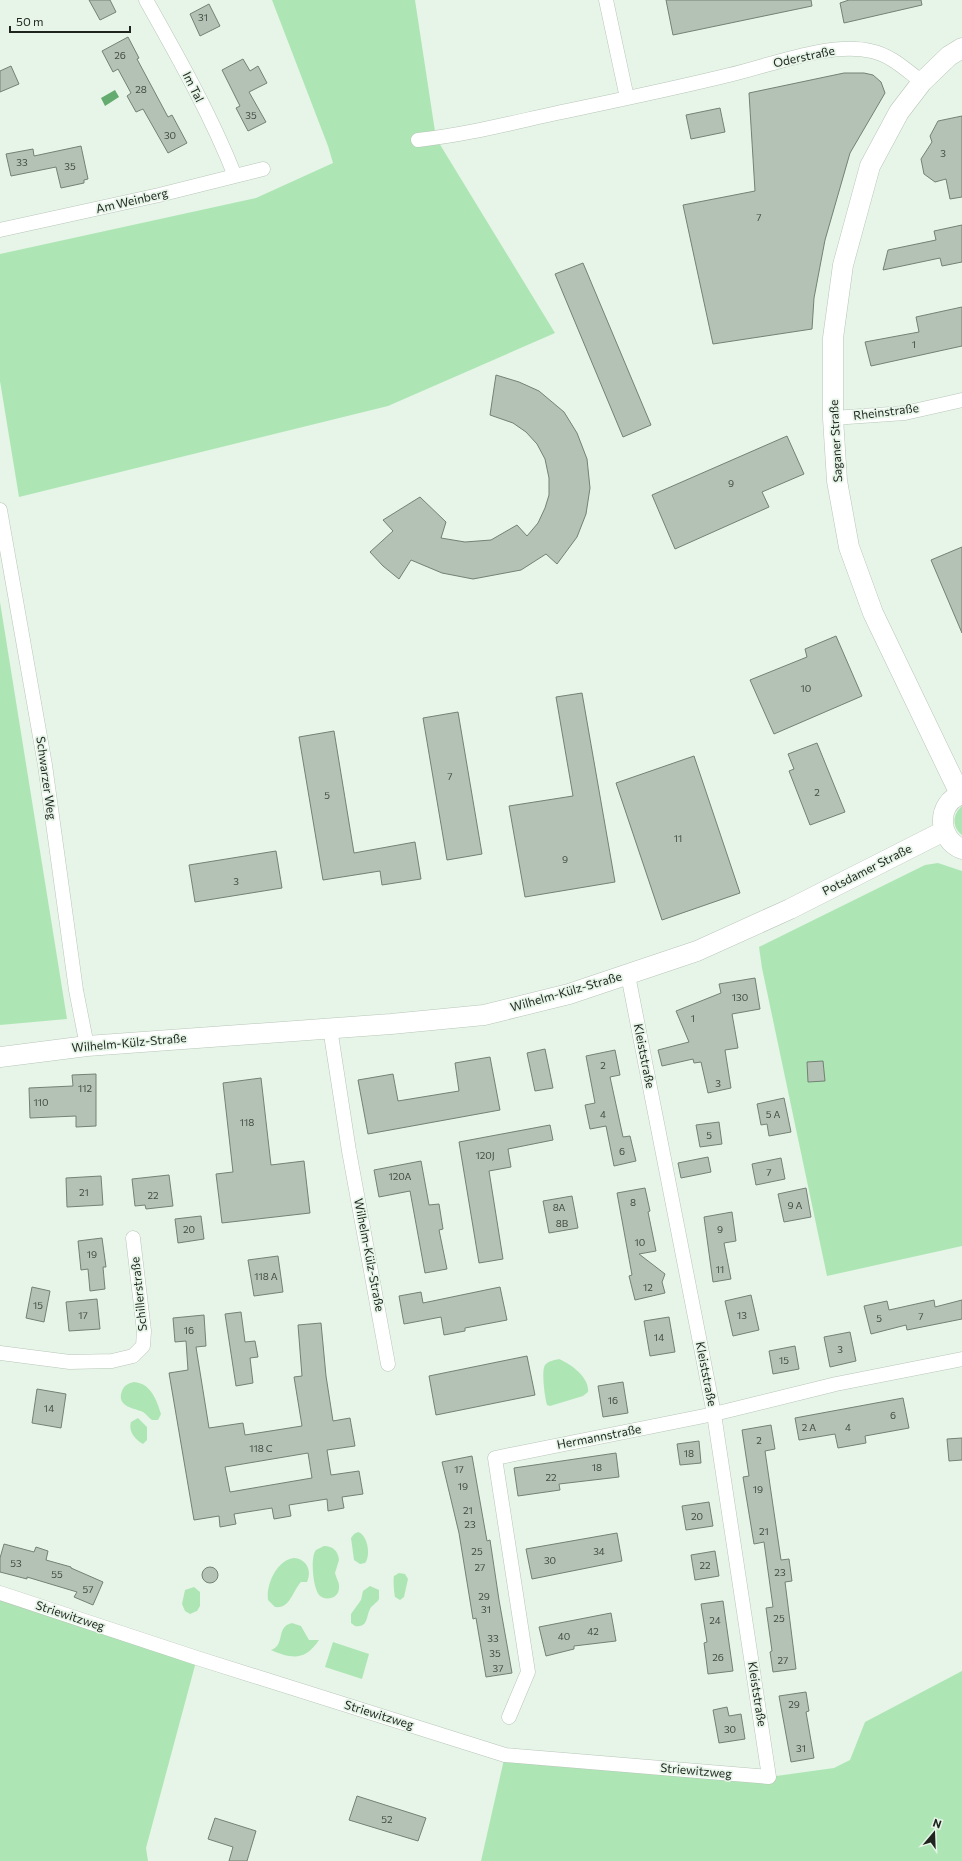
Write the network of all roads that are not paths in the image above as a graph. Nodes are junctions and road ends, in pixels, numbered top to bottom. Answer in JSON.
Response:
{"nodes":[{"id":1,"x":146,"y":0,"type":"edge"},
{"id":2,"x":606,"y":0,"type":"edge"},
{"id":3,"x":962,"y":48,"type":"edge"},
{"id":4,"x":922,"y":82,"type":"junction"},
{"id":5,"x":627,"y":98,"type":"junction"},
{"id":6,"x":418,"y":140,"type":"dead end"},
{"id":7,"x":263,"y":168,"type":"dead end"},
{"id":8,"x":235,"y":176,"type":"junction"},
{"id":9,"x":0,"y":230,"type":"edge"},
{"id":10,"x":962,"y":400,"type":"edge"},
{"id":11,"x":833,"y":418,"type":"junction"},
{"id":12,"x":0,"y":510,"type":"edge"},
{"id":13,"x":961,"y":794,"type":"edge"},
{"id":14,"x":944,"y":831,"type":"junction"},
{"id":15,"x":962,"y":849,"type":"edge"},
{"id":16,"x":790,"y":908,"type":"joint"},
{"id":17,"x":628,"y":975,"type":"junction"},
{"id":18,"x":330,"y":1028,"type":"junction"},
{"id":19,"x":87,"y":1046,"type":"junction"},
{"id":20,"x":0,"y":1057,"type":"edge"},
{"id":21,"x":133,"y":1238,"type":"dead end"},
{"id":22,"x":0,"y":1353,"type":"edge"},
{"id":23,"x":962,"y":1359,"type":"edge"},
{"id":24,"x":388,"y":1364,"type":"dead end"},
{"id":25,"x":714,"y":1414,"type":"junction"},
{"id":26,"x":0,"y":1593,"type":"edge"},
{"id":27,"x":509,"y":1717,"type":"dead end"},
{"id":28,"x":770,"y":1777,"type":"joint"}],
"edges":[{"from":1,"to":8,"type":"street","name":"Im Tal"},
{"from":2,"to":5,"type":"street"},
{"from":3,"to":4,"type":"street"},
{"from":4,"to":5,"type":"street","name":"Oderstraße"},
{"from":4,"to":11,"type":"street","name":"Saganer Straße"},
{"from":5,"to":6,"type":"street","name":"Oderstraße"},
{"from":7,"to":8,"type":"street","name":"Am Weinberg"},
{"from":8,"to":9,"type":"street","name":"Am Weinberg"},
{"from":10,"to":11,"type":"street","name":"Rheinstraße"},
{"from":11,"to":13,"type":"street","name":"Saganer Straße"},
{"from":12,"to":19,"type":"street","name":"Schwarzer Weg"},
{"from":13,"to":14,"type":"street"},
{"from":14,"to":15,"type":"street"},
{"from":14,"to":16,"type":"street","name":"Potsdamer Straße"},
{"from":16,"to":17,"type":"street","name":"Wilhelm-Külz-Straße"},
{"from":17,"to":18,"type":"street","name":"Wilhelm-Külz-Straße"},
{"from":17,"to":25,"type":"street","name":"Kleiststraße"},
{"from":18,"to":19,"type":"street","name":"Wilhelm-Külz-Straße"},
{"from":18,"to":24,"type":"street","name":"Wilhelm-Külz-Straße"},
{"from":19,"to":20,"type":"street","name":"Wilhelm-Külz-Straße"},
{"from":21,"to":22,"type":"street","name":"Schillerstraße"},
{"from":23,"to":25,"type":"street","name":"Hermannstraße"},
{"from":25,"to":27,"type":"street","name":"Hermannstraße"},
{"from":25,"to":28,"type":"street","name":"Kleiststraße"},
{"from":26,"to":28,"type":"street","name":"Striewitzweg"}]}
